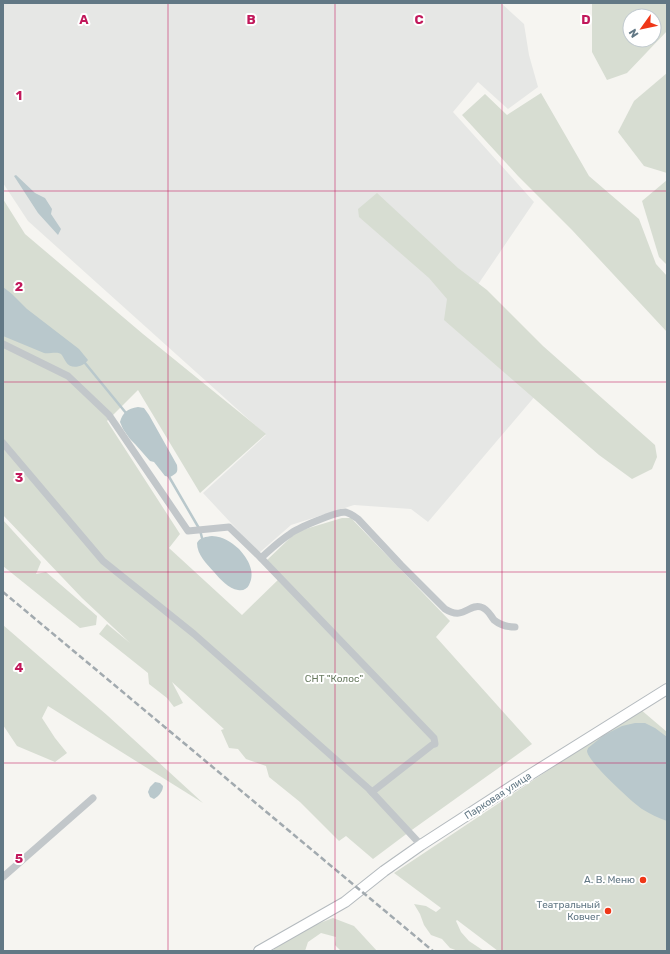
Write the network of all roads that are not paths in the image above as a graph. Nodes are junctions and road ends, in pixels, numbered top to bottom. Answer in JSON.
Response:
{"nodes":[{"id":1,"x":3,"y":344,"type":"edge"},
{"id":2,"x":3,"y":443,"type":"edge"},
{"id":3,"x":261,"y":558,"type":"junction"},
{"id":4,"x":515,"y":627,"type":"dead end"},
{"id":5,"x":667,"y":689,"type":"edge"},
{"id":6,"x":372,"y":792,"type":"junction"},
{"id":7,"x":93,"y":798,"type":"dead end"},
{"id":8,"x":421,"y":846,"type":"junction"},
{"id":9,"x":3,"y":877,"type":"edge"},
{"id":10,"x":259,"y":951,"type":"edge"}],
"edges":[{"from":1,"to":3,"type":"street"},
{"from":2,"to":6,"type":"street"},
{"from":3,"to":4,"type":"street"},
{"from":3,"to":6,"type":"street"},
{"from":5,"to":8,"type":"street","name":"Парковая улица"},
{"from":6,"to":8,"type":"street"},
{"from":7,"to":9,"type":"street"},
{"from":8,"to":10,"type":"street","name":"Парковая улица"}]}
